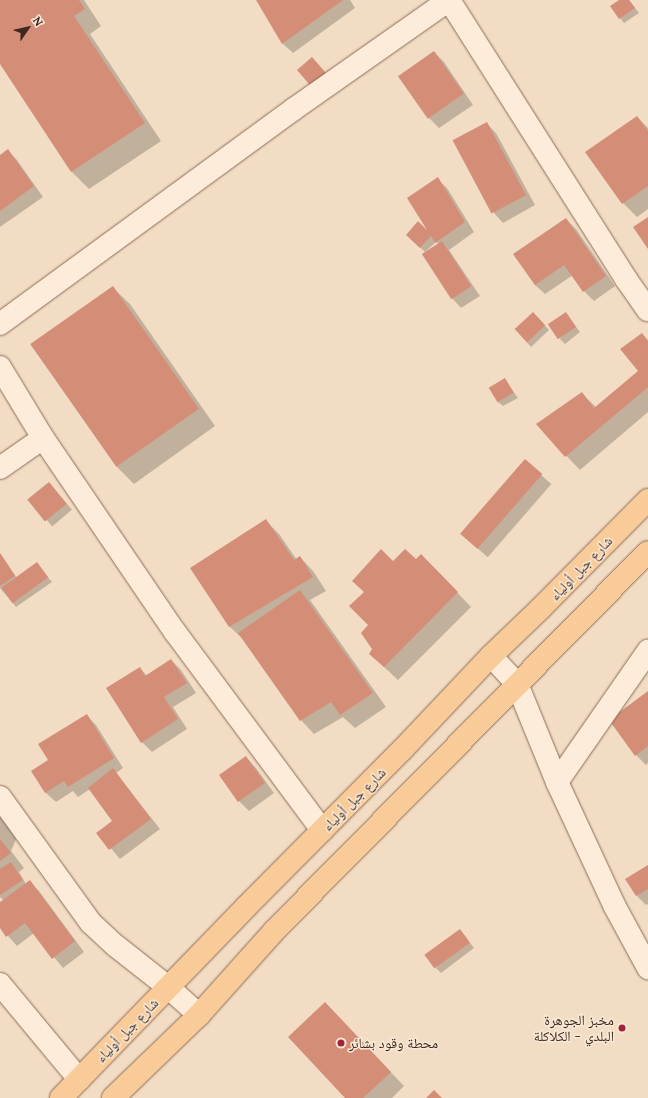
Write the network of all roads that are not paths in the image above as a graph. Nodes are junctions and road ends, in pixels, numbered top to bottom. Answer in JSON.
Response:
{"nodes":[{"id":1,"x":449,"y":0,"type":"edge"},
{"id":2,"x":648,"y":310,"type":"edge"},
{"id":3,"x":0,"y":324,"type":"edge"},
{"id":4,"x":0,"y":367,"type":"edge"},
{"id":5,"x":43,"y":438,"type":"junction"},
{"id":6,"x":0,"y":468,"type":"edge"},
{"id":7,"x":648,"y":500,"type":"edge"},
{"id":8,"x":648,"y":552,"type":"edge"},
{"id":9,"x":648,"y":651,"type":"edge"},
{"id":10,"x":491,"y":656,"type":"junction"},
{"id":11,"x":517,"y":684,"type":"junction"},
{"id":12,"x":557,"y":782,"type":"junction"},
{"id":13,"x":0,"y":797,"type":"edge"},
{"id":14,"x":322,"y":830,"type":"junction"},
{"id":15,"x":648,"y":968,"type":"edge"},
{"id":16,"x":0,"y":984,"type":"edge"},
{"id":17,"x":168,"y":987,"type":"junction"},
{"id":18,"x":199,"y":1015,"type":"junction"},
{"id":19,"x":79,"y":1079,"type":"junction"},
{"id":20,"x":61,"y":1098,"type":"edge"},
{"id":21,"x":113,"y":1098,"type":"edge"}],
"edges":[{"from":1,"to":2,"type":"street"},
{"from":1,"to":3,"type":"street"},
{"from":4,"to":5,"type":"street"},
{"from":5,"to":6,"type":"street"},
{"from":5,"to":14,"type":"street"},
{"from":7,"to":10,"type":"main road","name":"شارع جبل أولياء"},
{"from":8,"to":11,"type":"main road"},
{"from":9,"to":12,"type":"street"},
{"from":10,"to":11,"type":"street"},
{"from":10,"to":14,"type":"main road","name":"شارع جبل أولياء"},
{"from":11,"to":12,"type":"street"},
{"from":11,"to":18,"type":"main road"},
{"from":12,"to":15,"type":"street"},
{"from":13,"to":17,"type":"street"},
{"from":14,"to":17,"type":"main road","name":"شارع جبل أولياء"},
{"from":16,"to":19,"type":"street"},
{"from":17,"to":18,"type":"street"},
{"from":17,"to":19,"type":"main road","name":"شارع جبل أولياء"},
{"from":18,"to":21,"type":"main road"},
{"from":19,"to":20,"type":"main road","name":"شارع جبل أولياء"}]}
